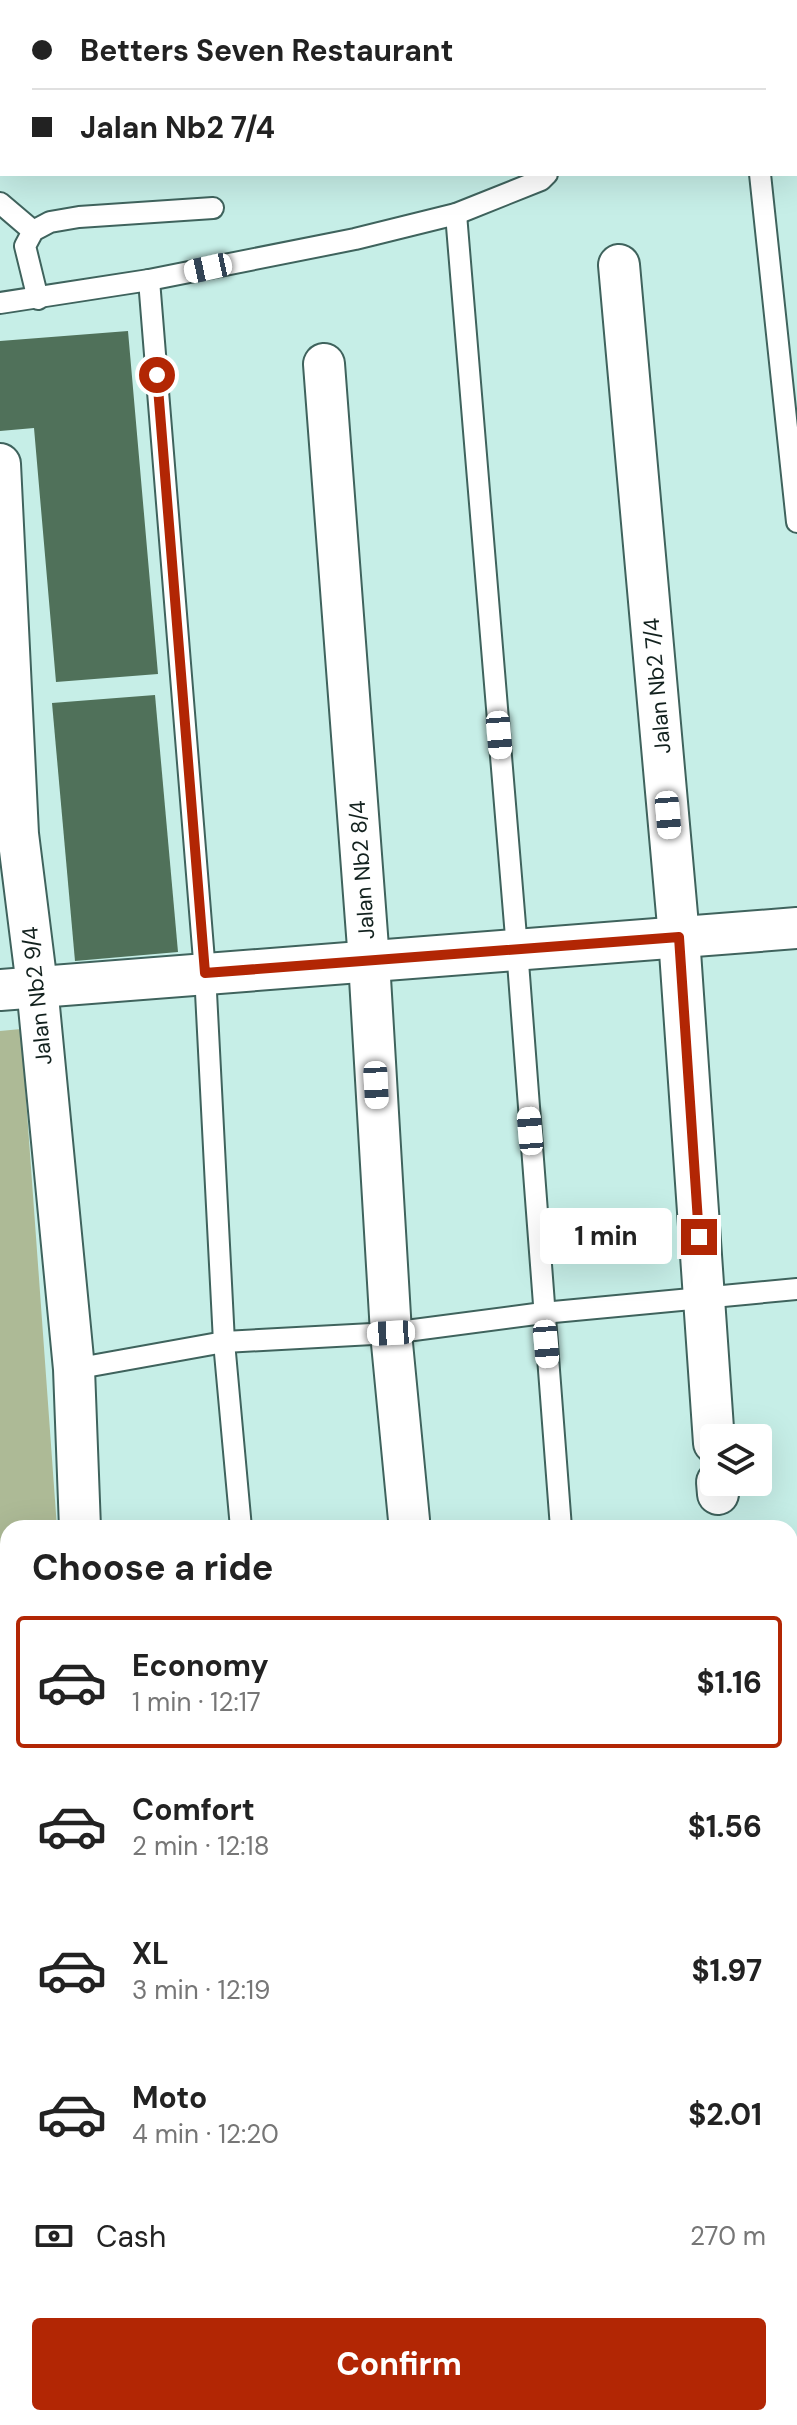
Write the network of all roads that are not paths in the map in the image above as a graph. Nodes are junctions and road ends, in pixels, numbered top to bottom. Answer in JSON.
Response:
{"nodes":[{"id":1,"x":545,"y":176,"type":"edge"},
{"id":2,"x":760,"y":176,"type":"edge"},
{"id":3,"x":0,"y":203,"type":"edge"},
{"id":4,"x":213,"y":208,"type":"dead end"},
{"id":5,"x":456,"y":214,"type":"junction"},
{"id":6,"x":33,"y":231,"type":"junction"},
{"id":7,"x":619,"y":265,"type":"dead end"},
{"id":8,"x":149,"y":280,"type":"junction"},
{"id":9,"x":38,"y":299,"type":"junction"},
{"id":10,"x":0,"y":303,"type":"edge"},
{"id":11,"x":324,"y":364,"type":"dead end"},
{"id":12,"x":0,"y":464,"type":"edge"},
{"id":13,"x":797,"y":522,"type":"edge"},
{"id":14,"x":9,"y":835,"type":"edge"},
{"id":15,"x":797,"y":928,"type":"edge"},
{"id":16,"x":679,"y":937,"type":"junction"},
{"id":17,"x":517,"y":949,"type":"junction"},
{"id":18,"x":369,"y":961,"type":"junction"},
{"id":19,"x":205,"y":973,"type":"junction"},
{"id":20,"x":18,"y":988,"type":"edge"},
{"id":21,"x":797,"y":1289,"type":"edge"},
{"id":22,"x":703,"y":1297,"type":"junction"},
{"id":23,"x":543,"y":1313,"type":"junction"},
{"id":24,"x":391,"y":1333,"type":"junction"},
{"id":25,"x":224,"y":1342,"type":"junction"},
{"id":26,"x":74,"y":1369,"type":"junction"},
{"id":27,"x":713,"y":1424,"type":"edge"},
{"id":28,"x":80,"y":1520,"type":"edge"},
{"id":29,"x":240,"y":1520,"type":"edge"},
{"id":30,"x":409,"y":1520,"type":"dead end"},
{"id":31,"x":560,"y":1520,"type":"edge"}],
"edges":[{"from":1,"to":5,"type":"lane"},
{"from":2,"to":13,"type":"lane"},
{"from":3,"to":6,"type":"lane"},
{"from":4,"to":6,"type":"lane"},
{"from":5,"to":8,"type":"lane"},
{"from":5,"to":17,"type":"lane"},
{"from":6,"to":9,"type":"lane"},
{"from":7,"to":16,"type":"street","name":"Jalan Nb2 7/4"},
{"from":8,"to":9,"type":"lane"},
{"from":8,"to":19,"type":"lane"},
{"from":9,"to":10,"type":"lane"},
{"from":11,"to":18,"type":"street","name":"Jalan Nb2 8/4"},
{"from":12,"to":14,"type":"street","name":"Jalan Nb2 9/4"},
{"from":14,"to":20,"type":"street","name":"Jalan Nb2 9/4"},
{"from":15,"to":16,"type":"street"},
{"from":16,"to":17,"type":"street"},
{"from":16,"to":22,"type":"street","name":"Jalan Nb2 7/4"},
{"from":17,"to":18,"type":"street"},
{"from":17,"to":23,"type":"lane"},
{"from":18,"to":19,"type":"street"},
{"from":18,"to":24,"type":"street","name":"Jalan Nb2 8/4"},
{"from":19,"to":20,"type":"street"},
{"from":19,"to":25,"type":"lane"},
{"from":20,"to":26,"type":"street","name":"Jalan Nb2 9/4"},
{"from":21,"to":22,"type":"lane"},
{"from":22,"to":23,"type":"lane"},
{"from":22,"to":27,"type":"street","name":"Jalan Nb2 7/4"},
{"from":23,"to":24,"type":"lane"},
{"from":23,"to":31,"type":"lane"},
{"from":24,"to":25,"type":"lane"},
{"from":24,"to":30,"type":"street","name":"Jalan Nb2 8/4"},
{"from":25,"to":26,"type":"lane"},
{"from":25,"to":29,"type":"lane"},
{"from":26,"to":28,"type":"street","name":"Jalan Nb2 9/4"}]}
